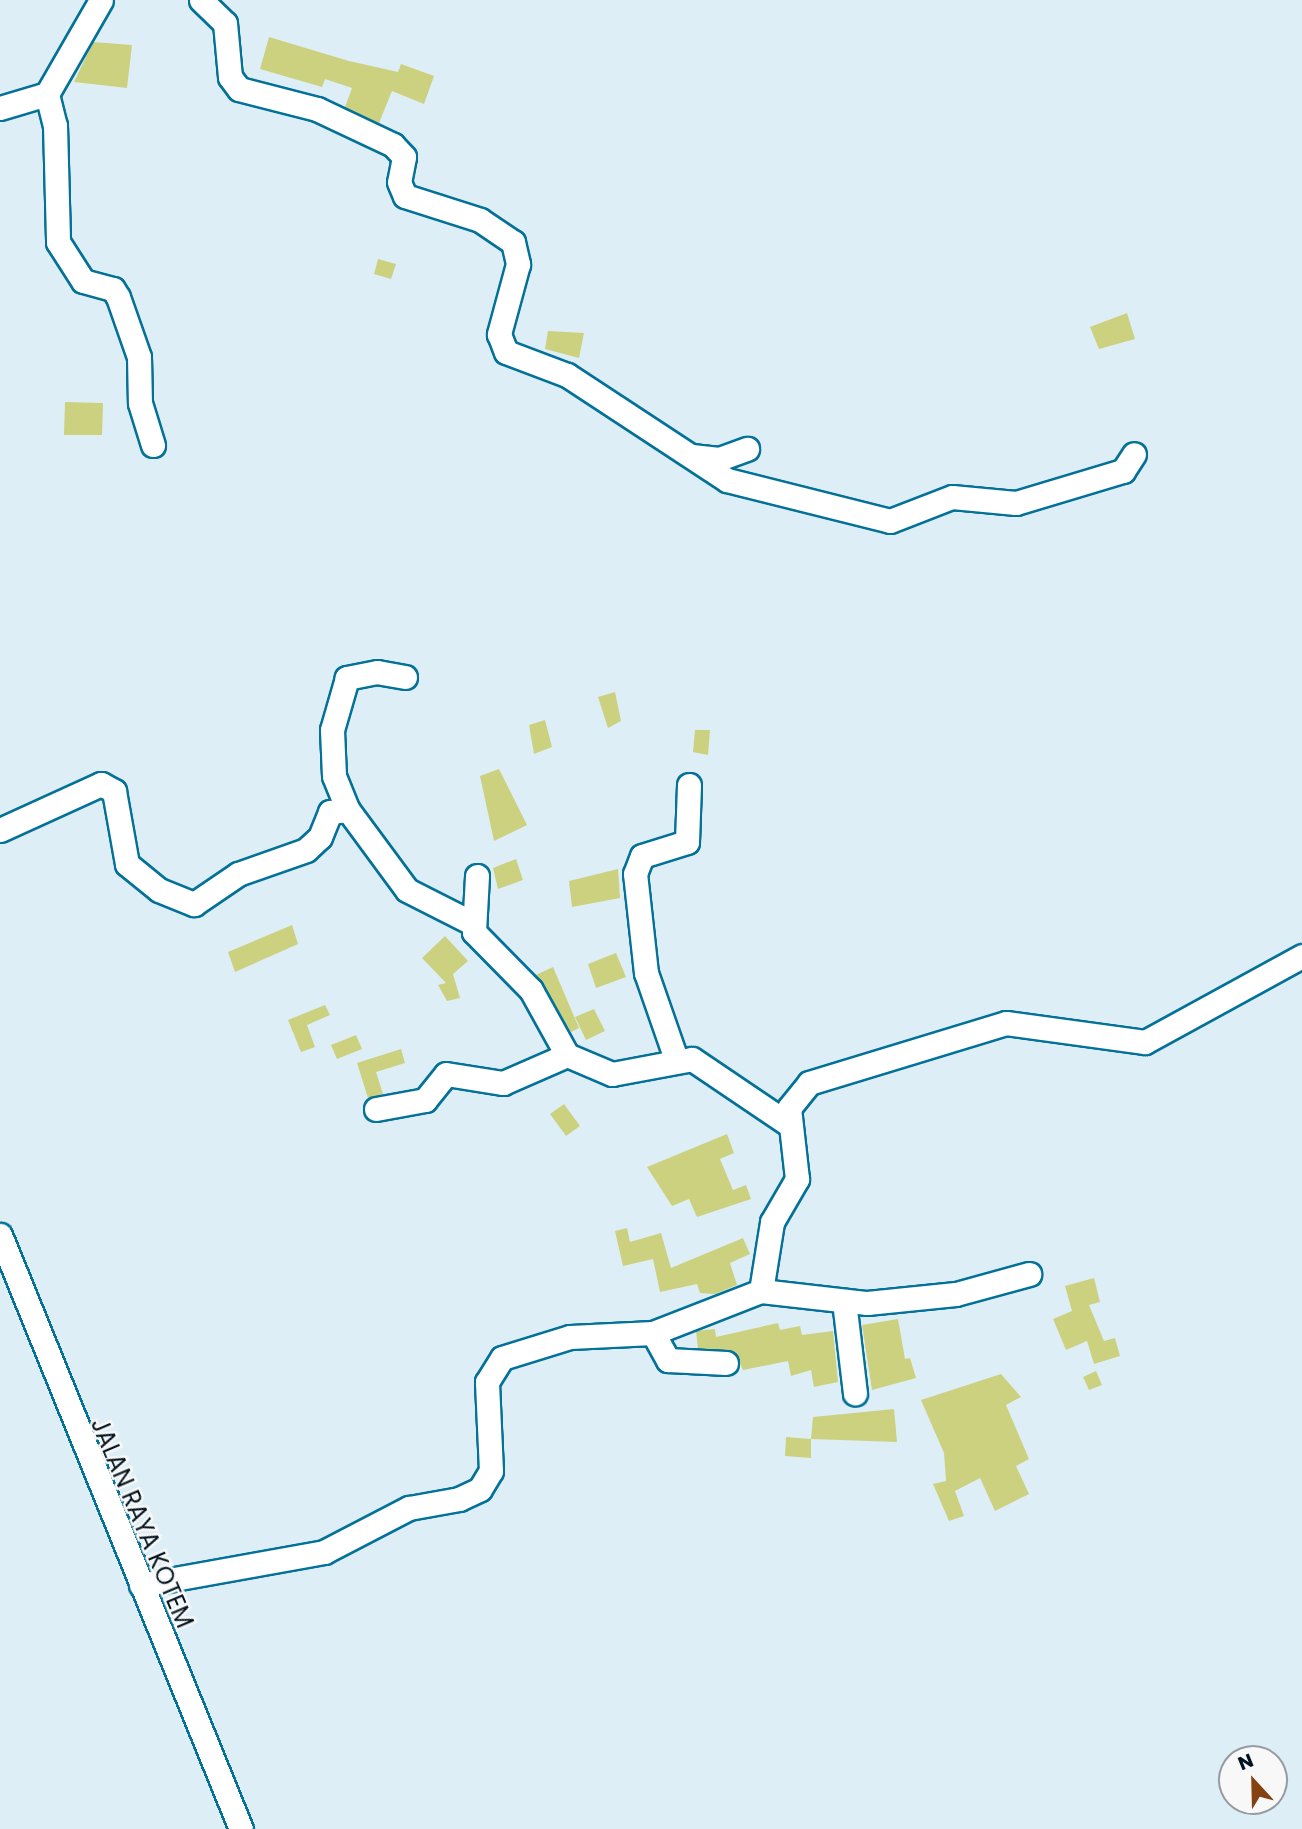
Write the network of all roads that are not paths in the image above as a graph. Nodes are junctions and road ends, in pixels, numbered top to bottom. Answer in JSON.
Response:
{"nodes":[{"id":1,"x":102,"y":0,"type":"edge"},
{"id":2,"x":201,"y":0,"type":"edge"},
{"id":3,"x":47,"y":94,"type":"junction"},
{"id":4,"x":0,"y":108,"type":"edge"},
{"id":5,"x":152,"y":445,"type":"dead end"},
{"id":6,"x":747,"y":449,"type":"dead end"},
{"id":7,"x":1135,"y":454,"type":"dead end"},
{"id":8,"x":692,"y":456,"type":"junction"},
{"id":9,"x":405,"y":677,"type":"dead end"},
{"id":10,"x":690,"y":785,"type":"dead end"},
{"id":11,"x":348,"y":810,"type":"junction"},
{"id":12,"x":0,"y":830,"type":"edge"},
{"id":13,"x":477,"y":876,"type":"dead end"},
{"id":14,"x":472,"y":923,"type":"junction"},
{"id":15,"x":1302,"y":956,"type":"edge"},
{"id":16,"x":567,"y":1055,"type":"junction"},
{"id":17,"x":676,"y":1059,"type":"junction"},
{"id":18,"x":376,"y":1109,"type":"dead end"},
{"id":19,"x":790,"y":1125,"type":"junction"},
{"id":20,"x":0,"y":1235,"type":"edge"},
{"id":21,"x":1029,"y":1274,"type":"dead end"},
{"id":22,"x":761,"y":1291,"type":"junction"},
{"id":23,"x":844,"y":1301,"type":"junction"},
{"id":24,"x":653,"y":1333,"type":"junction"},
{"id":25,"x":726,"y":1363,"type":"dead end"},
{"id":26,"x":855,"y":1393,"type":"dead end"},
{"id":27,"x":141,"y":1585,"type":"junction"},
{"id":28,"x":241,"y":1829,"type":"edge"}],
"edges":[{"from":1,"to":3,"type":"street"},
{"from":2,"to":8,"type":"street"},
{"from":3,"to":4,"type":"street"},
{"from":3,"to":5,"type":"street"},
{"from":6,"to":8,"type":"street"},
{"from":7,"to":8,"type":"street"},
{"from":9,"to":11,"type":"street"},
{"from":10,"to":17,"type":"street"},
{"from":11,"to":12,"type":"street"},
{"from":11,"to":14,"type":"street"},
{"from":13,"to":14,"type":"street"},
{"from":14,"to":16,"type":"street"},
{"from":15,"to":19,"type":"street"},
{"from":16,"to":17,"type":"street"},
{"from":16,"to":18,"type":"street"},
{"from":17,"to":19,"type":"street"},
{"from":19,"to":22,"type":"street"},
{"from":20,"to":27,"type":"street","name":"JALAN RAYA KOTEM"},
{"from":21,"to":23,"type":"street"},
{"from":22,"to":23,"type":"street"},
{"from":22,"to":24,"type":"street"},
{"from":23,"to":26,"type":"street"},
{"from":24,"to":25,"type":"street"},
{"from":24,"to":27,"type":"street"},
{"from":27,"to":28,"type":"street","name":"JALAN RAYA KOTEM"}]}
